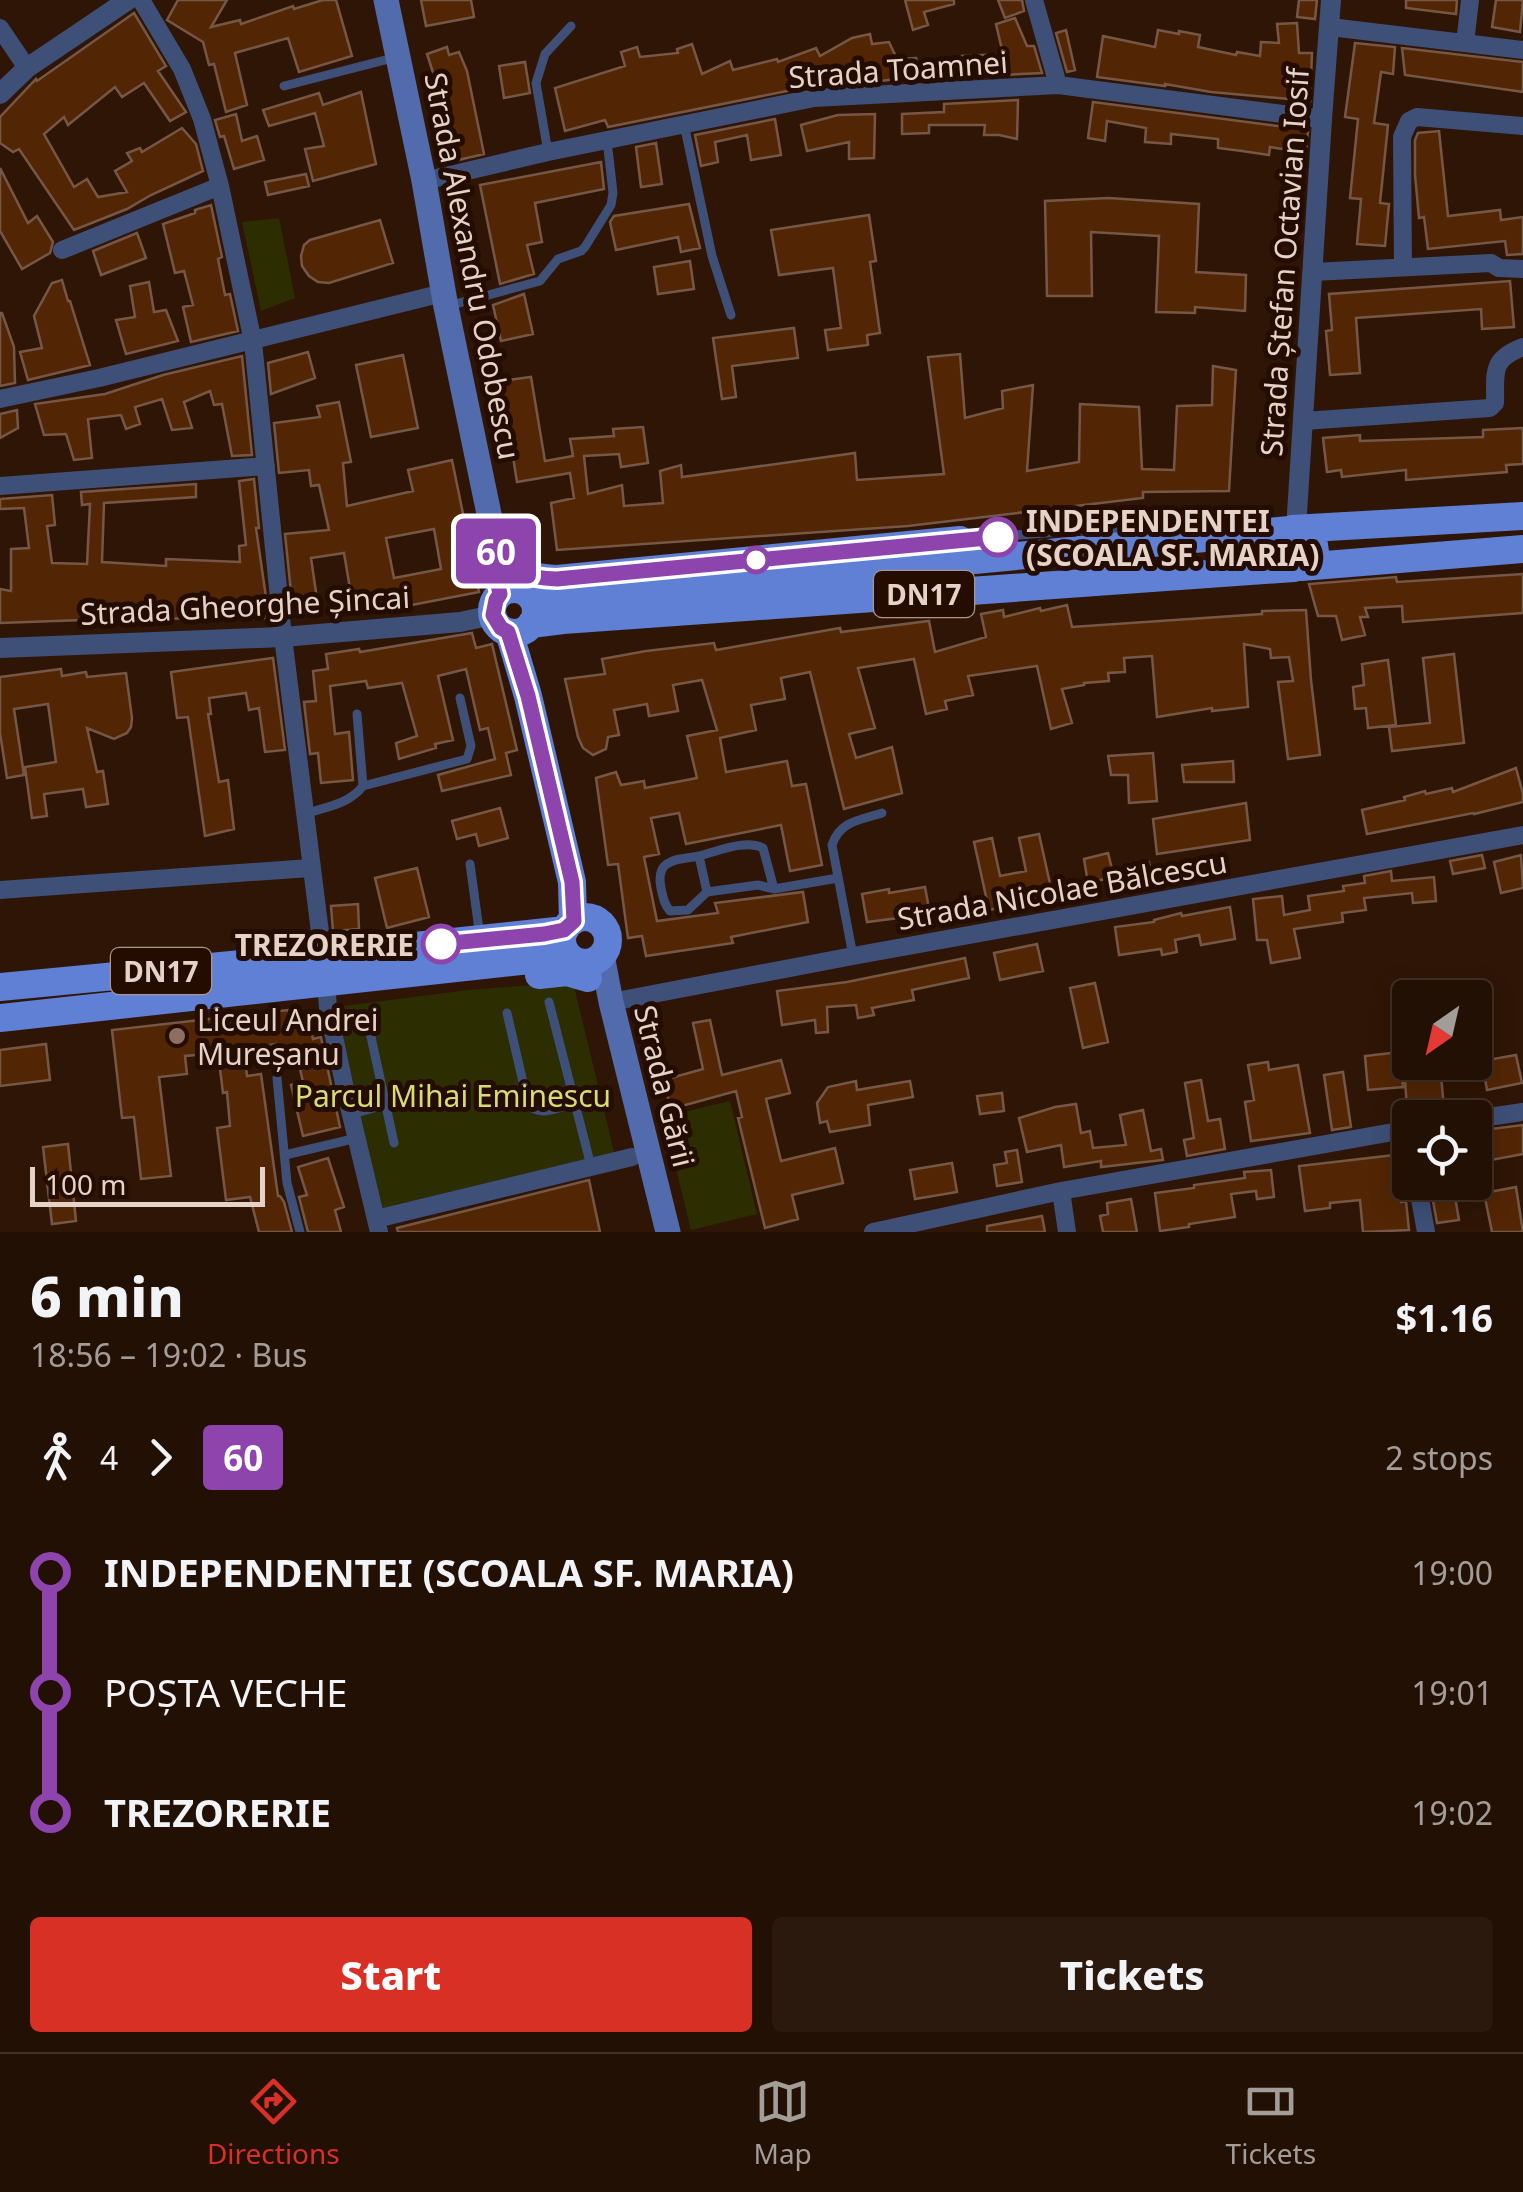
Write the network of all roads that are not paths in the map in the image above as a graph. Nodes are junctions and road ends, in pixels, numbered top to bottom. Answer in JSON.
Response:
{"nodes":[{"id":1,"x":128,"y":0,"type":"edge"},
{"id":2,"x":141,"y":0,"type":"edge"},
{"id":3,"x":386,"y":0,"type":"edge"},
{"id":4,"x":1034,"y":0,"type":"edge"},
{"id":5,"x":1332,"y":0,"type":"edge"},
{"id":6,"x":1470,"y":0,"type":"edge"},
{"id":7,"x":571,"y":26,"type":"dead end"},
{"id":8,"x":1330,"y":27,"type":"junction"},
{"id":9,"x":0,"y":28,"type":"edge"},
{"id":10,"x":1465,"y":43,"type":"junction"},
{"id":11,"x":1523,"y":50,"type":"edge"},
{"id":12,"x":398,"y":57,"type":"junction"},
{"id":13,"x":27,"y":68,"type":"junction"},
{"id":14,"x":1058,"y":85,"type":"junction"},
{"id":15,"x":284,"y":86,"type":"dead end"},
{"id":16,"x":0,"y":94,"type":"edge"},
{"id":17,"x":1322,"y":118,"type":"junction"},
{"id":18,"x":684,"y":124,"type":"junction"},
{"id":19,"x":1523,"y":126,"type":"edge"},
{"id":20,"x":607,"y":140,"type":"junction"},
{"id":21,"x":548,"y":152,"type":"junction"},
{"id":22,"x":424,"y":181,"type":"junction"},
{"id":23,"x":220,"y":186,"type":"junction"},
{"id":24,"x":62,"y":250,"type":"dead end"},
{"id":25,"x":1403,"y":267,"type":"junction"},
{"id":26,"x":1523,"y":269,"type":"edge"},
{"id":27,"x":1313,"y":272,"type":"junction"},
{"id":28,"x":444,"y":300,"type":"junction"},
{"id":29,"x":731,"y":315,"type":"dead end"},
{"id":30,"x":252,"y":342,"type":"junction"},
{"id":31,"x":1523,"y":347,"type":"edge"},
{"id":32,"x":0,"y":399,"type":"edge"},
{"id":33,"x":1304,"y":421,"type":"junction"},
{"id":34,"x":266,"y":466,"type":"junction"},
{"id":35,"x":0,"y":486,"type":"edge"},
{"id":36,"x":1523,"y":516,"type":"edge"},
{"id":37,"x":1295,"y":529,"type":"junction"},
{"id":38,"x":960,"y":540,"type":"junction"},
{"id":39,"x":1134,"y":544,"type":"junction"},
{"id":40,"x":1523,"y":549,"type":"edge"},
{"id":41,"x":499,"y":553,"type":"junction"},
{"id":42,"x":995,"y":556,"type":"junction"},
{"id":43,"x":1297,"y":567,"type":"junction"},
{"id":44,"x":521,"y":613,"type":"junction"},
{"id":45,"x":283,"y":638,"type":"junction"},
{"id":46,"x":0,"y":648,"type":"edge"},
{"id":47,"x":528,"y":696,"type":"junction"},
{"id":48,"x":460,"y":698,"type":"dead end"},
{"id":49,"x":357,"y":714,"type":"dead end"},
{"id":50,"x":363,"y":786,"type":"junction"},
{"id":51,"x":882,"y":813,"type":"dead end"},
{"id":52,"x":304,"y":814,"type":"junction"},
{"id":53,"x":1523,"y":835,"type":"edge"},
{"id":54,"x":699,"y":856,"type":"junction"},
{"id":55,"x":470,"y":864,"type":"dead end"},
{"id":56,"x":310,"y":868,"type":"junction"},
{"id":57,"x":838,"y":878,"type":"junction"},
{"id":58,"x":774,"y":889,"type":"junction"},
{"id":59,"x":0,"y":890,"type":"edge"},
{"id":60,"x":707,"y":892,"type":"junction"},
{"id":61,"x":480,"y":940,"type":"junction"},
{"id":62,"x":580,"y":946,"type":"junction"},
{"id":63,"x":853,"y":956,"type":"junction"},
{"id":64,"x":324,"y":969,"type":"junction"},
{"id":65,"x":0,"y":987,"type":"edge"},
{"id":66,"x":549,"y":1002,"type":"dead end"},
{"id":67,"x":611,"y":1002,"type":"junction"},
{"id":68,"x":507,"y":1013,"type":"dead end"},
{"id":69,"x":0,"y":1018,"type":"edge"},
{"id":70,"x":370,"y":1032,"type":"dead end"},
{"id":71,"x":277,"y":1078,"type":"dead end"},
{"id":72,"x":575,"y":1103,"type":"junction"},
{"id":73,"x":385,"y":1105,"type":"junction"},
{"id":74,"x":1523,"y":1112,"type":"edge"},
{"id":75,"x":352,"y":1114,"type":"junction"},
{"id":76,"x":1492,"y":1117,"type":"edge"},
{"id":77,"x":1392,"y":1137,"type":"edge"},
{"id":78,"x":357,"y":1138,"type":"junction"},
{"id":79,"x":394,"y":1143,"type":"dead end"},
{"id":80,"x":285,"y":1156,"type":"junction"},
{"id":81,"x":632,"y":1157,"type":"junction"},
{"id":82,"x":591,"y":1166,"type":"junction"},
{"id":83,"x":1061,"y":1191,"type":"junction"},
{"id":84,"x":1420,"y":1200,"type":"edge"},
{"id":85,"x":377,"y":1226,"type":"edge"},
{"id":86,"x":904,"y":1229,"type":"edge"},
{"id":87,"x":300,"y":1232,"type":"edge"},
{"id":88,"x":651,"y":1232,"type":"edge"},
{"id":89,"x":668,"y":1232,"type":"edge"},
{"id":90,"x":873,"y":1232,"type":"edge"},
{"id":91,"x":1067,"y":1232,"type":"edge"},
{"id":92,"x":1426,"y":1232,"type":"edge"}],
"edges":[{"from":1,"to":13,"type":"street"},
{"from":2,"to":23,"type":"street"},
{"from":3,"to":12,"type":"main road","name":"Strada Alexandru Odobescu"},
{"from":4,"to":14,"type":"street"},
{"from":5,"to":8,"type":"street","name":"Strada Ștefan Octavian Iosif"},
{"from":6,"to":10,"type":"street"},
{"from":7,"to":21,"type":"lane"},
{"from":8,"to":10,"type":"street"},
{"from":8,"to":17,"type":"street","name":"Strada Ștefan Octavian Iosif"},
{"from":9,"to":13,"type":"street"},
{"from":10,"to":11,"type":"street"},
{"from":12,"to":15,"type":"lane"},
{"from":12,"to":22,"type":"main road","name":"Strada Alexandru Odobescu"},
{"from":13,"to":16,"type":"street"},
{"from":14,"to":17,"type":"street","name":"Strada Toamnei"},
{"from":14,"to":18,"type":"street","name":"Strada Toamnei"},
{"from":17,"to":27,"type":"street","name":"Strada Ștefan Octavian Iosif"},
{"from":18,"to":20,"type":"street","name":"Strada Toamnei"},
{"from":18,"to":29,"type":"lane"},
{"from":19,"to":25,"type":"street"},
{"from":20,"to":21,"type":"street","name":"Strada Toamnei"},
{"from":20,"to":28,"type":"lane"},
{"from":21,"to":22,"type":"street","name":"Strada Toamnei"},
{"from":22,"to":28,"type":"main road","name":"Strada Alexandru Odobescu"},
{"from":23,"to":24,"type":"street"},
{"from":23,"to":30,"type":"street"},
{"from":25,"to":26,"type":"street"},
{"from":25,"to":27,"type":"street"},
{"from":27,"to":33,"type":"street","name":"Strada Ștefan Octavian Iosif"},
{"from":28,"to":30,"type":"street"},
{"from":28,"to":41,"type":"main road","name":"Strada Alexandru Odobescu"},
{"from":30,"to":32,"type":"street"},
{"from":30,"to":34,"type":"street"},
{"from":31,"to":33,"type":"street"},
{"from":33,"to":37,"type":"street","name":"Strada Ștefan Octavian Iosif"},
{"from":34,"to":35,"type":"street"},
{"from":34,"to":45,"type":"street"},
{"from":36,"to":37,"type":"main road","number":"DN17"},
{"from":37,"to":39,"type":"main road","number":"DN17"},
{"from":37,"to":43,"type":"main road"},
{"from":38,"to":39,"type":"lane"},
{"from":38,"to":41,"type":"main road"},
{"from":38,"to":42,"type":"main road"},
{"from":39,"to":42,"type":"main road","number":"DN17"},
{"from":40,"to":43,"type":"main road","number":"DN17"},
{"from":41,"to":44,"type":"main road","name":"Strada Alexandru Odobescu"},
{"from":42,"to":44,"type":"main road","number":"DN17"},
{"from":43,"to":44,"type":"main road","number":"DN17"},
{"from":44,"to":45,"type":"street","name":"Strada Gheorghe Șincai"},
{"from":44,"to":47,"type":"main road","name":"Strada Gării"},
{"from":44,"to":47,"type":"main road","name":"Strada Gării"},
{"from":45,"to":46,"type":"street","name":"Strada Gheorghe Șincai"},
{"from":45,"to":52,"type":"street"},
{"from":47,"to":62,"type":"main road","name":"Strada Gării"},
{"from":48,"to":50,"type":"lane"},
{"from":49,"to":50,"type":"lane"},
{"from":50,"to":52,"type":"lane"},
{"from":51,"to":57,"type":"lane"},
{"from":52,"to":56,"type":"street"},
{"from":53,"to":63,"type":"street","name":"Strada Nicolae Bălcescu"},
{"from":54,"to":58,"type":"lane"},
{"from":54,"to":60,"type":"lane"},
{"from":54,"to":60,"type":"lane"},
{"from":55,"to":61,"type":"lane"},
{"from":56,"to":59,"type":"street"},
{"from":56,"to":64,"type":"street"},
{"from":57,"to":58,"type":"lane"},
{"from":57,"to":63,"type":"lane"},
{"from":58,"to":60,"type":"lane"},
{"from":61,"to":62,"type":"main road","number":"DN17"},
{"from":61,"to":64,"type":"main road","number":"DN17"},
{"from":62,"to":64,"type":"main road"},
{"from":62,"to":67,"type":"main road","name":"Strada Gării"},
{"from":62,"to":81,"type":"main road","name":"Strada Gării"},
{"from":63,"to":67,"type":"street","name":"Strada Nicolae Bălcescu"},
{"from":64,"to":65,"type":"main road","number":"DN17"},
{"from":64,"to":69,"type":"main road","number":"DN17"},
{"from":64,"to":75,"type":"street"},
{"from":66,"to":72,"type":"lane"},
{"from":67,"to":89,"type":"main road","name":"Strada Gării"},
{"from":68,"to":72,"type":"lane"},
{"from":70,"to":73,"type":"lane"},
{"from":71,"to":80,"type":"lane"},
{"from":72,"to":82,"type":"lane"},
{"from":73,"to":75,"type":"lane"},
{"from":73,"to":79,"type":"lane"},
{"from":74,"to":76,"type":"street"},
{"from":75,"to":78,"type":"street"},
{"from":77,"to":83,"type":"street"},
{"from":78,"to":80,"type":"lane"},
{"from":78,"to":85,"type":"street"},
{"from":80,"to":87,"type":"lane"},
{"from":81,"to":82,"type":"street"},
{"from":81,"to":88,"type":"main road","name":"Strada Gării"},
{"from":82,"to":85,"type":"street"},
{"from":83,"to":86,"type":"street"},
{"from":83,"to":91,"type":"street"},
{"from":84,"to":92,"type":"street"},
{"from":86,"to":90,"type":"street"}]}
